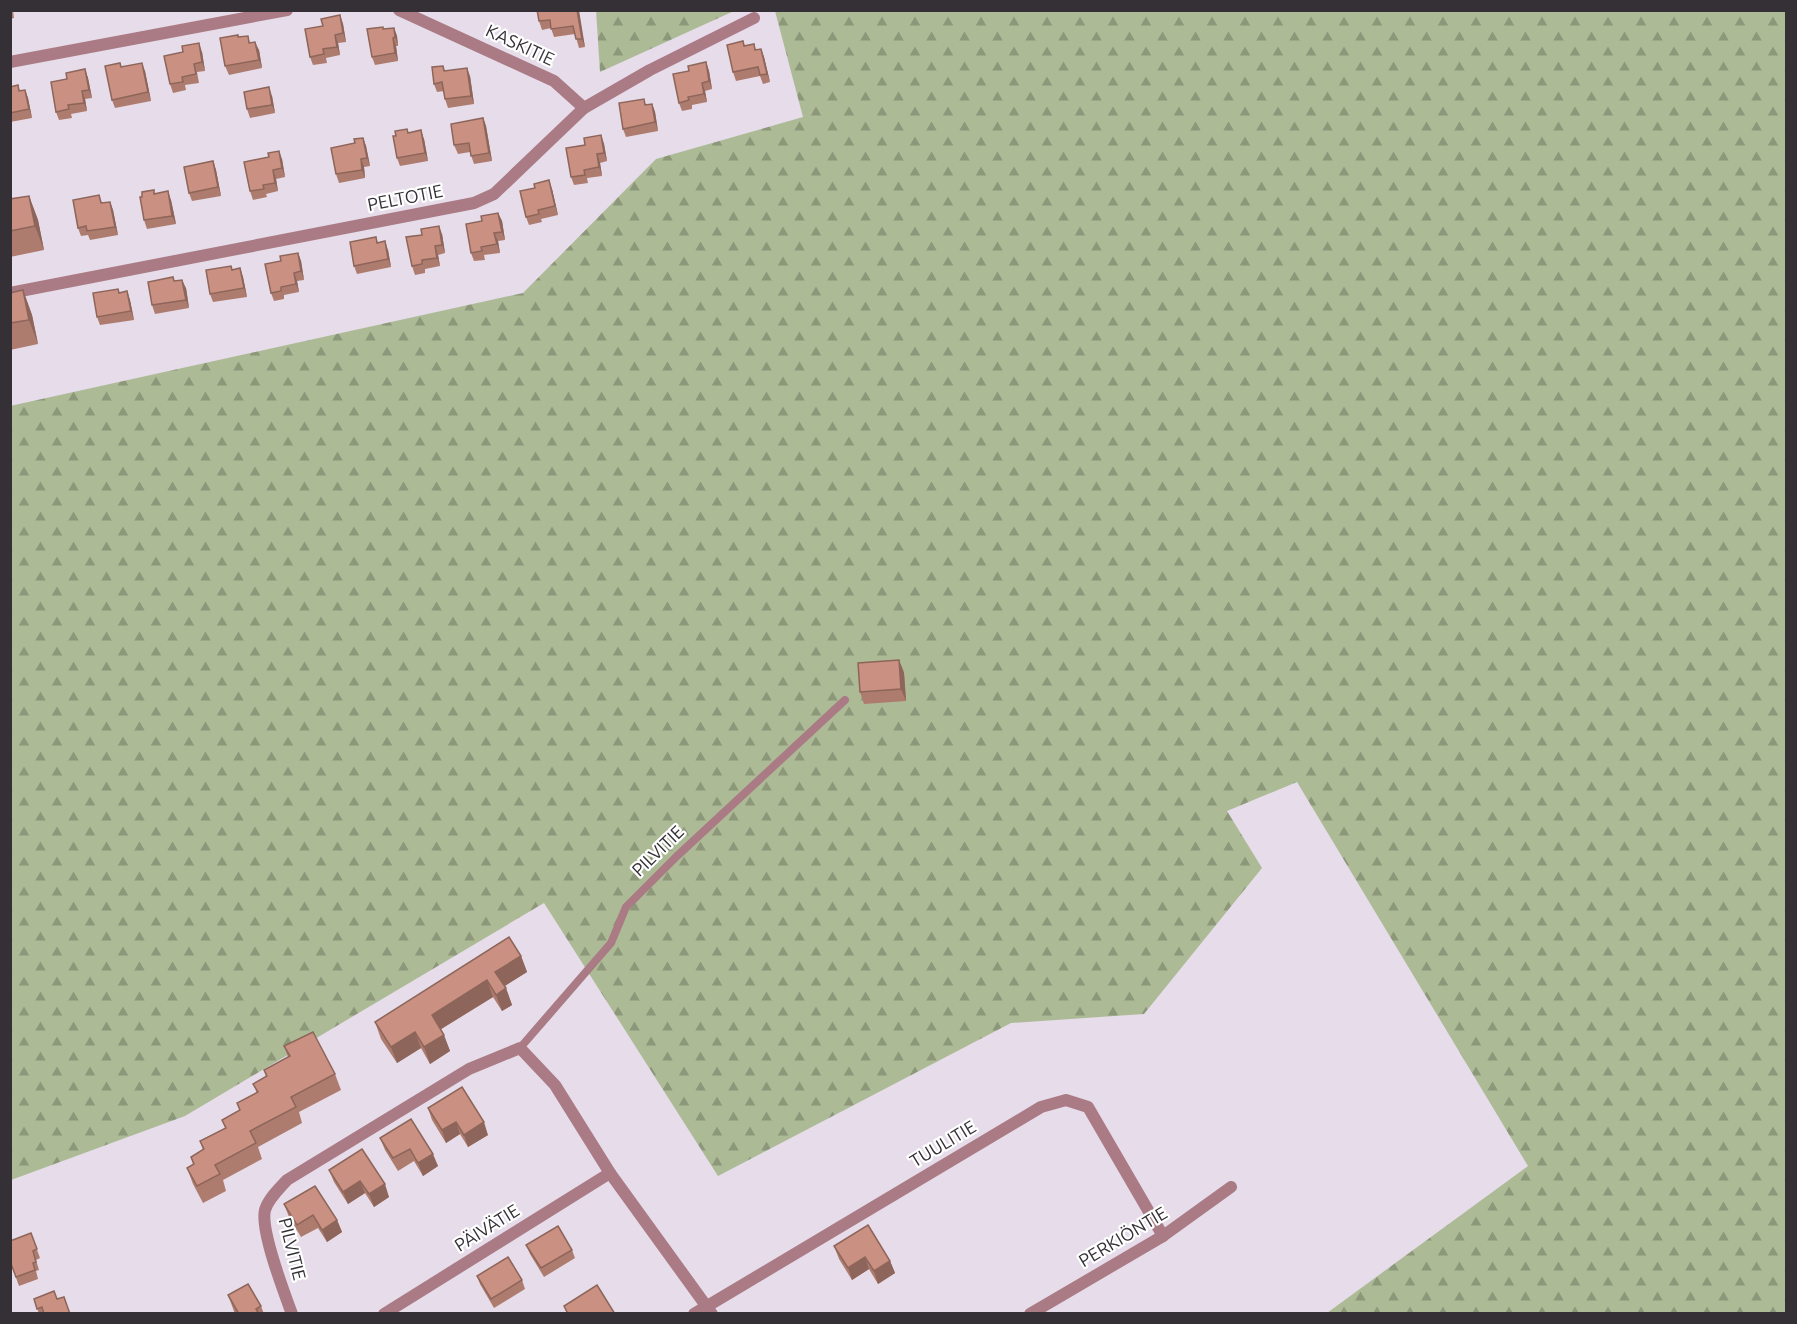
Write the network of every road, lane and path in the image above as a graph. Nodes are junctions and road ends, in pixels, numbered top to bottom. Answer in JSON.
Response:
{"nodes":[{"id":1,"x":287,"y":10,"type":"edge"},
{"id":2,"x":399,"y":10,"type":"edge"},
{"id":3,"x":754,"y":18,"type":"dead end"},
{"id":4,"x":10,"y":62,"type":"edge"},
{"id":5,"x":584,"y":108,"type":"junction"},
{"id":6,"x":10,"y":293,"type":"edge"},
{"id":7,"x":844,"y":700,"type":"dead end"},
{"id":8,"x":520,"y":1048,"type":"junction"},
{"id":9,"x":610,"y":1173,"type":"junction"},
{"id":10,"x":1231,"y":1187,"type":"dead end"},
{"id":11,"x":1163,"y":1236,"type":"junction"},
{"id":12,"x":709,"y":1310,"type":"edge"},
{"id":13,"x":291,"y":1314,"type":"edge"},
{"id":14,"x":384,"y":1314,"type":"edge"},
{"id":15,"x":694,"y":1314,"type":"edge"},
{"id":16,"x":1030,"y":1314,"type":"edge"}],
"edges":[{"from":1,"to":4,"type":"street"},
{"from":2,"to":5,"type":"street","name":"KASKITIE"},
{"from":3,"to":5,"type":"street","name":"PELTOTIE"},
{"from":5,"to":6,"type":"street","name":"PELTOTIE"},
{"from":7,"to":8,"type":"lane","name":"PILVITIE"},
{"from":8,"to":9,"type":"street"},
{"from":8,"to":13,"type":"street","name":"PILVITIE"},
{"from":9,"to":12,"type":"street"},
{"from":9,"to":14,"type":"street","name":"PÄIVÄTIE"},
{"from":10,"to":11,"type":"street","name":"PERKIÖNTIE"},
{"from":11,"to":12,"type":"street","name":"TUULITIE"},
{"from":11,"to":16,"type":"street","name":"PERKIÖNTIE"},
{"from":12,"to":15,"type":"street","name":"TUULITIE"}]}
